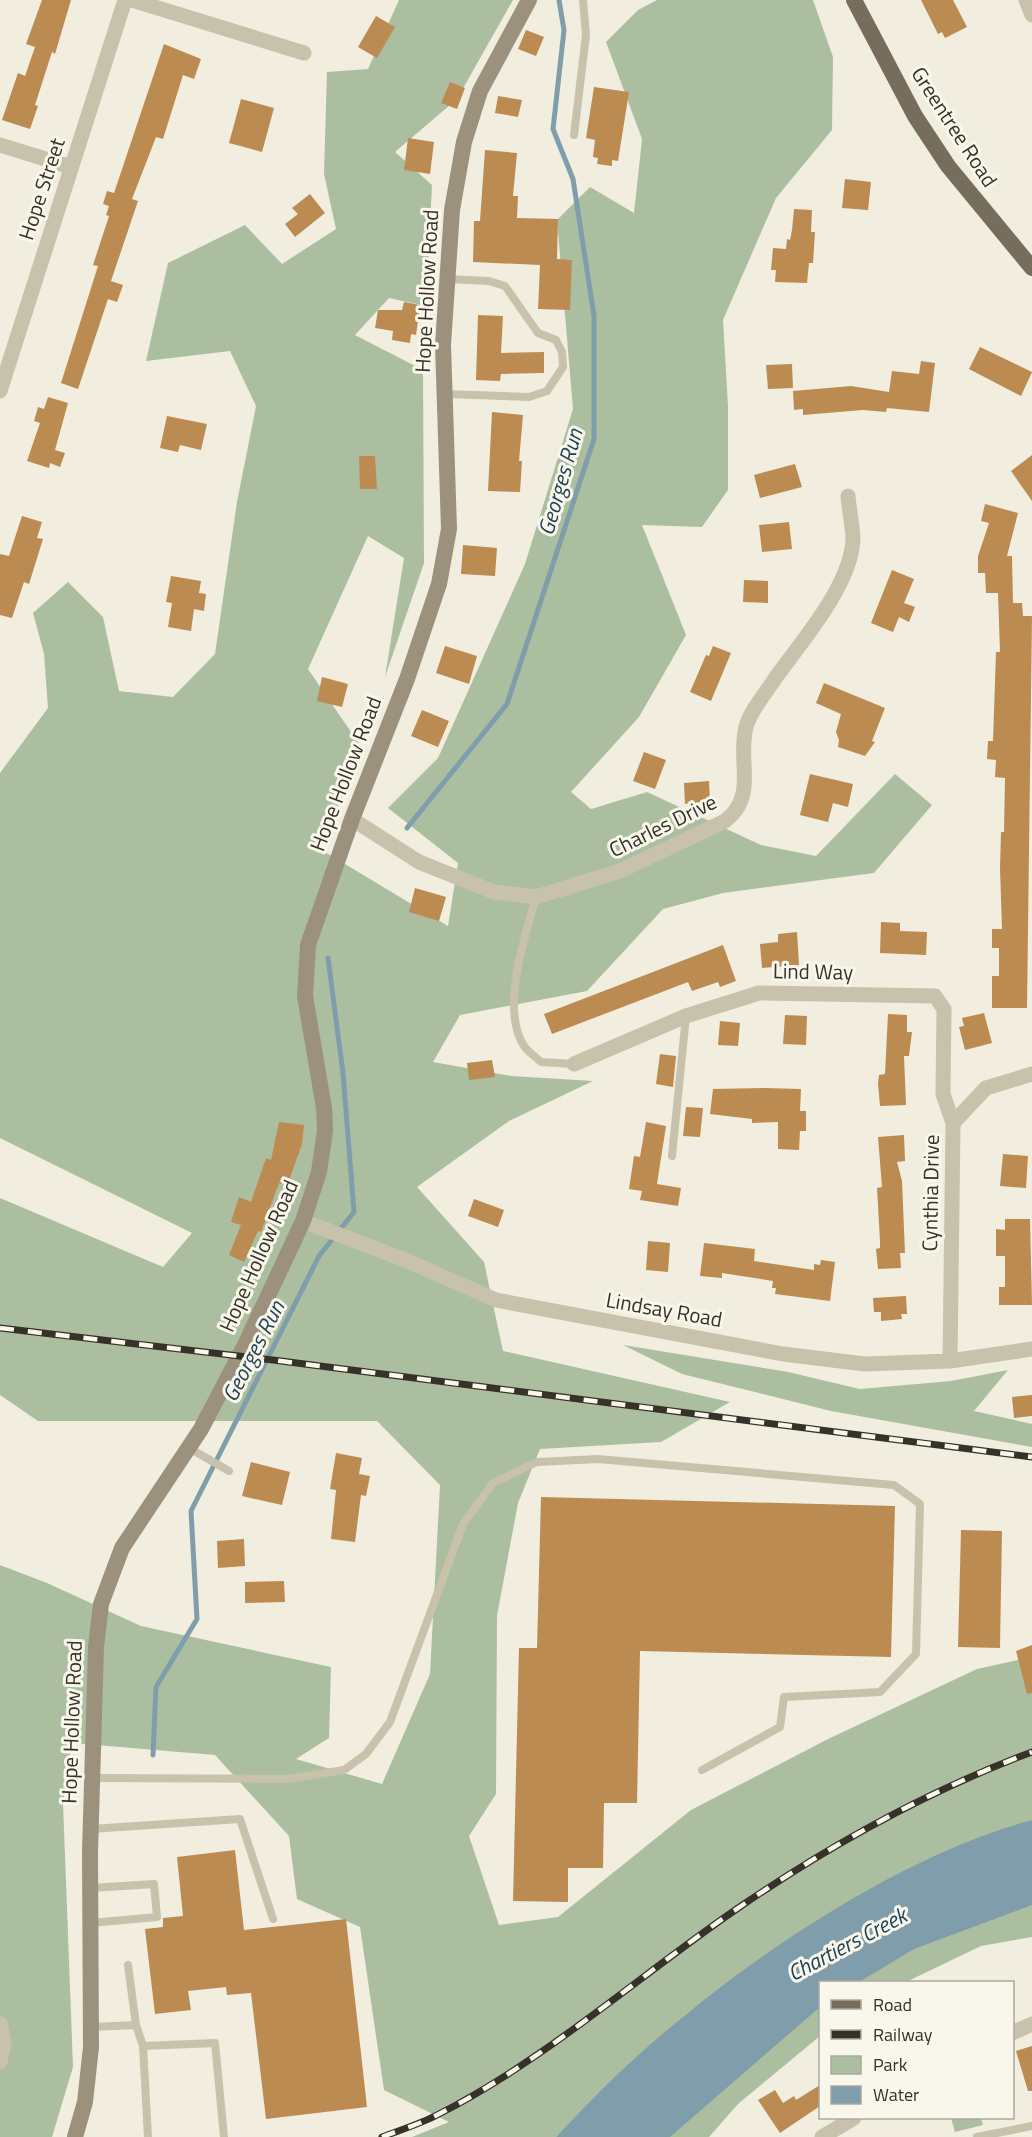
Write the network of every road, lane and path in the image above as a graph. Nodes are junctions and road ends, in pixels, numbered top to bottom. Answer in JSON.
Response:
{"nodes":[{"id":1,"x":125,"y":0,"type":"edge"},
{"id":2,"x":132,"y":0,"type":"edge"},
{"id":3,"x":529,"y":0,"type":"edge"},
{"id":4,"x":583,"y":0,"type":"edge"},
{"id":5,"x":854,"y":0,"type":"edge"},
{"id":6,"x":1026,"y":0,"type":"edge"},
{"id":7,"x":1032,"y":15,"type":"edge"},
{"id":8,"x":304,"y":53,"type":"dead end"},
{"id":9,"x":574,"y":135,"type":"dead end"},
{"id":10,"x":0,"y":145,"type":"edge"},
{"id":11,"x":71,"y":167,"type":"junction"},
{"id":12,"x":1032,"y":268,"type":"edge"},
{"id":13,"x":447,"y":279,"type":"junction"},
{"id":14,"x":0,"y":391,"type":"edge"},
{"id":15,"x":444,"y":394,"type":"junction"},
{"id":16,"x":848,"y":496,"type":"dead end"},
{"id":17,"x":352,"y":819,"type":"junction"},
{"id":18,"x":536,"y":897,"type":"junction"},
{"id":19,"x":686,"y":1016,"type":"junction"},
{"id":20,"x":574,"y":1064,"type":"joint"},
{"id":21,"x":1032,"y":1074,"type":"edge"},
{"id":22,"x":953,"y":1123,"type":"junction"},
{"id":23,"x":672,"y":1156,"type":"dead end"},
{"id":24,"x":303,"y":1221,"type":"junction"},
{"id":25,"x":1032,"y":1349,"type":"edge"},
{"id":26,"x":950,"y":1361,"type":"junction"},
{"id":27,"x":189,"y":1448,"type":"junction"},
{"id":28,"x":229,"y":1472,"type":"dead end"},
{"id":29,"x":702,"y":1770,"type":"dead end"},
{"id":30,"x":93,"y":1778,"type":"junction"},
{"id":31,"x":91,"y":1829,"type":"junction"},
{"id":32,"x":89,"y":1888,"type":"junction"},
{"id":33,"x":273,"y":1919,"type":"dead end"},
{"id":34,"x":90,"y":1923,"type":"junction"},
{"id":35,"x":128,"y":1965,"type":"dead end"},
{"id":36,"x":0,"y":2024,"type":"edge"},
{"id":37,"x":1032,"y":2024,"type":"edge"},
{"id":38,"x":136,"y":2025,"type":"junction"},
{"id":39,"x":92,"y":2027,"type":"junction"},
{"id":40,"x":1014,"y":2032,"type":"edge"},
{"id":41,"x":143,"y":2046,"type":"junction"},
{"id":42,"x":0,"y":2062,"type":"edge"},
{"id":43,"x":852,"y":2119,"type":"edge"},
{"id":44,"x":1032,"y":2126,"type":"edge"},
{"id":45,"x":75,"y":2137,"type":"edge"},
{"id":46,"x":148,"y":2137,"type":"edge"},
{"id":47,"x":224,"y":2137,"type":"edge"},
{"id":48,"x":822,"y":2137,"type":"edge"},
{"id":49,"x":976,"y":2137,"type":"edge"}],
"edges":[{"from":1,"to":11,"type":"street","name":"Hope Street"},
{"from":2,"to":8,"type":"street"},
{"from":3,"to":13,"type":"main road","name":"Hope Hollow Road"},
{"from":4,"to":9,"type":"lane"},
{"from":5,"to":12,"type":"main road","name":"Greentree Road"},
{"from":6,"to":7,"type":"street"},
{"from":10,"to":11,"type":"street"},
{"from":11,"to":14,"type":"street","name":"Hope Street"},
{"from":13,"to":15,"type":"main road","name":"Hope Hollow Road"},
{"from":13,"to":15,"type":"lane"},
{"from":15,"to":17,"type":"main road","name":"Hope Hollow Road"},
{"from":16,"to":18,"type":"street","name":"Charles Drive"},
{"from":17,"to":18,"type":"street","name":"Charles Drive"},
{"from":17,"to":24,"type":"main road","name":"Hope Hollow Road"},
{"from":18,"to":20,"type":"lane"},
{"from":19,"to":20,"type":"street","name":"Lind Way"},
{"from":19,"to":22,"type":"street","name":"Lind Way"},
{"from":19,"to":23,"type":"lane"},
{"from":21,"to":22,"type":"street","name":"Cynthia Drive"},
{"from":22,"to":26,"type":"street","name":"Cynthia Drive"},
{"from":24,"to":26,"type":"street","name":"Lindsay Road"},
{"from":24,"to":27,"type":"main road","name":"Hope Hollow Road"},
{"from":25,"to":26,"type":"street","name":"Lindsay Road"},
{"from":27,"to":28,"type":"lane"},
{"from":27,"to":30,"type":"main road","name":"Hope Hollow Road"},
{"from":29,"to":30,"type":"lane"},
{"from":30,"to":31,"type":"main road","name":"Hope Hollow Road"},
{"from":31,"to":32,"type":"main road","name":"Hope Hollow Road"},
{"from":31,"to":33,"type":"lane"},
{"from":32,"to":34,"type":"main road","name":"Hope Hollow Road"},
{"from":32,"to":34,"type":"lane"},
{"from":34,"to":39,"type":"main road","name":"Hope Hollow Road"},
{"from":35,"to":38,"type":"lane"},
{"from":36,"to":42,"type":"street"},
{"from":37,"to":40,"type":"street"},
{"from":38,"to":39,"type":"lane"},
{"from":38,"to":41,"type":"lane"},
{"from":39,"to":45,"type":"main road","name":"Hope Hollow Road"},
{"from":41,"to":46,"type":"lane"},
{"from":41,"to":47,"type":"lane"},
{"from":43,"to":48,"type":"street"},
{"from":44,"to":49,"type":"lane"}]}
